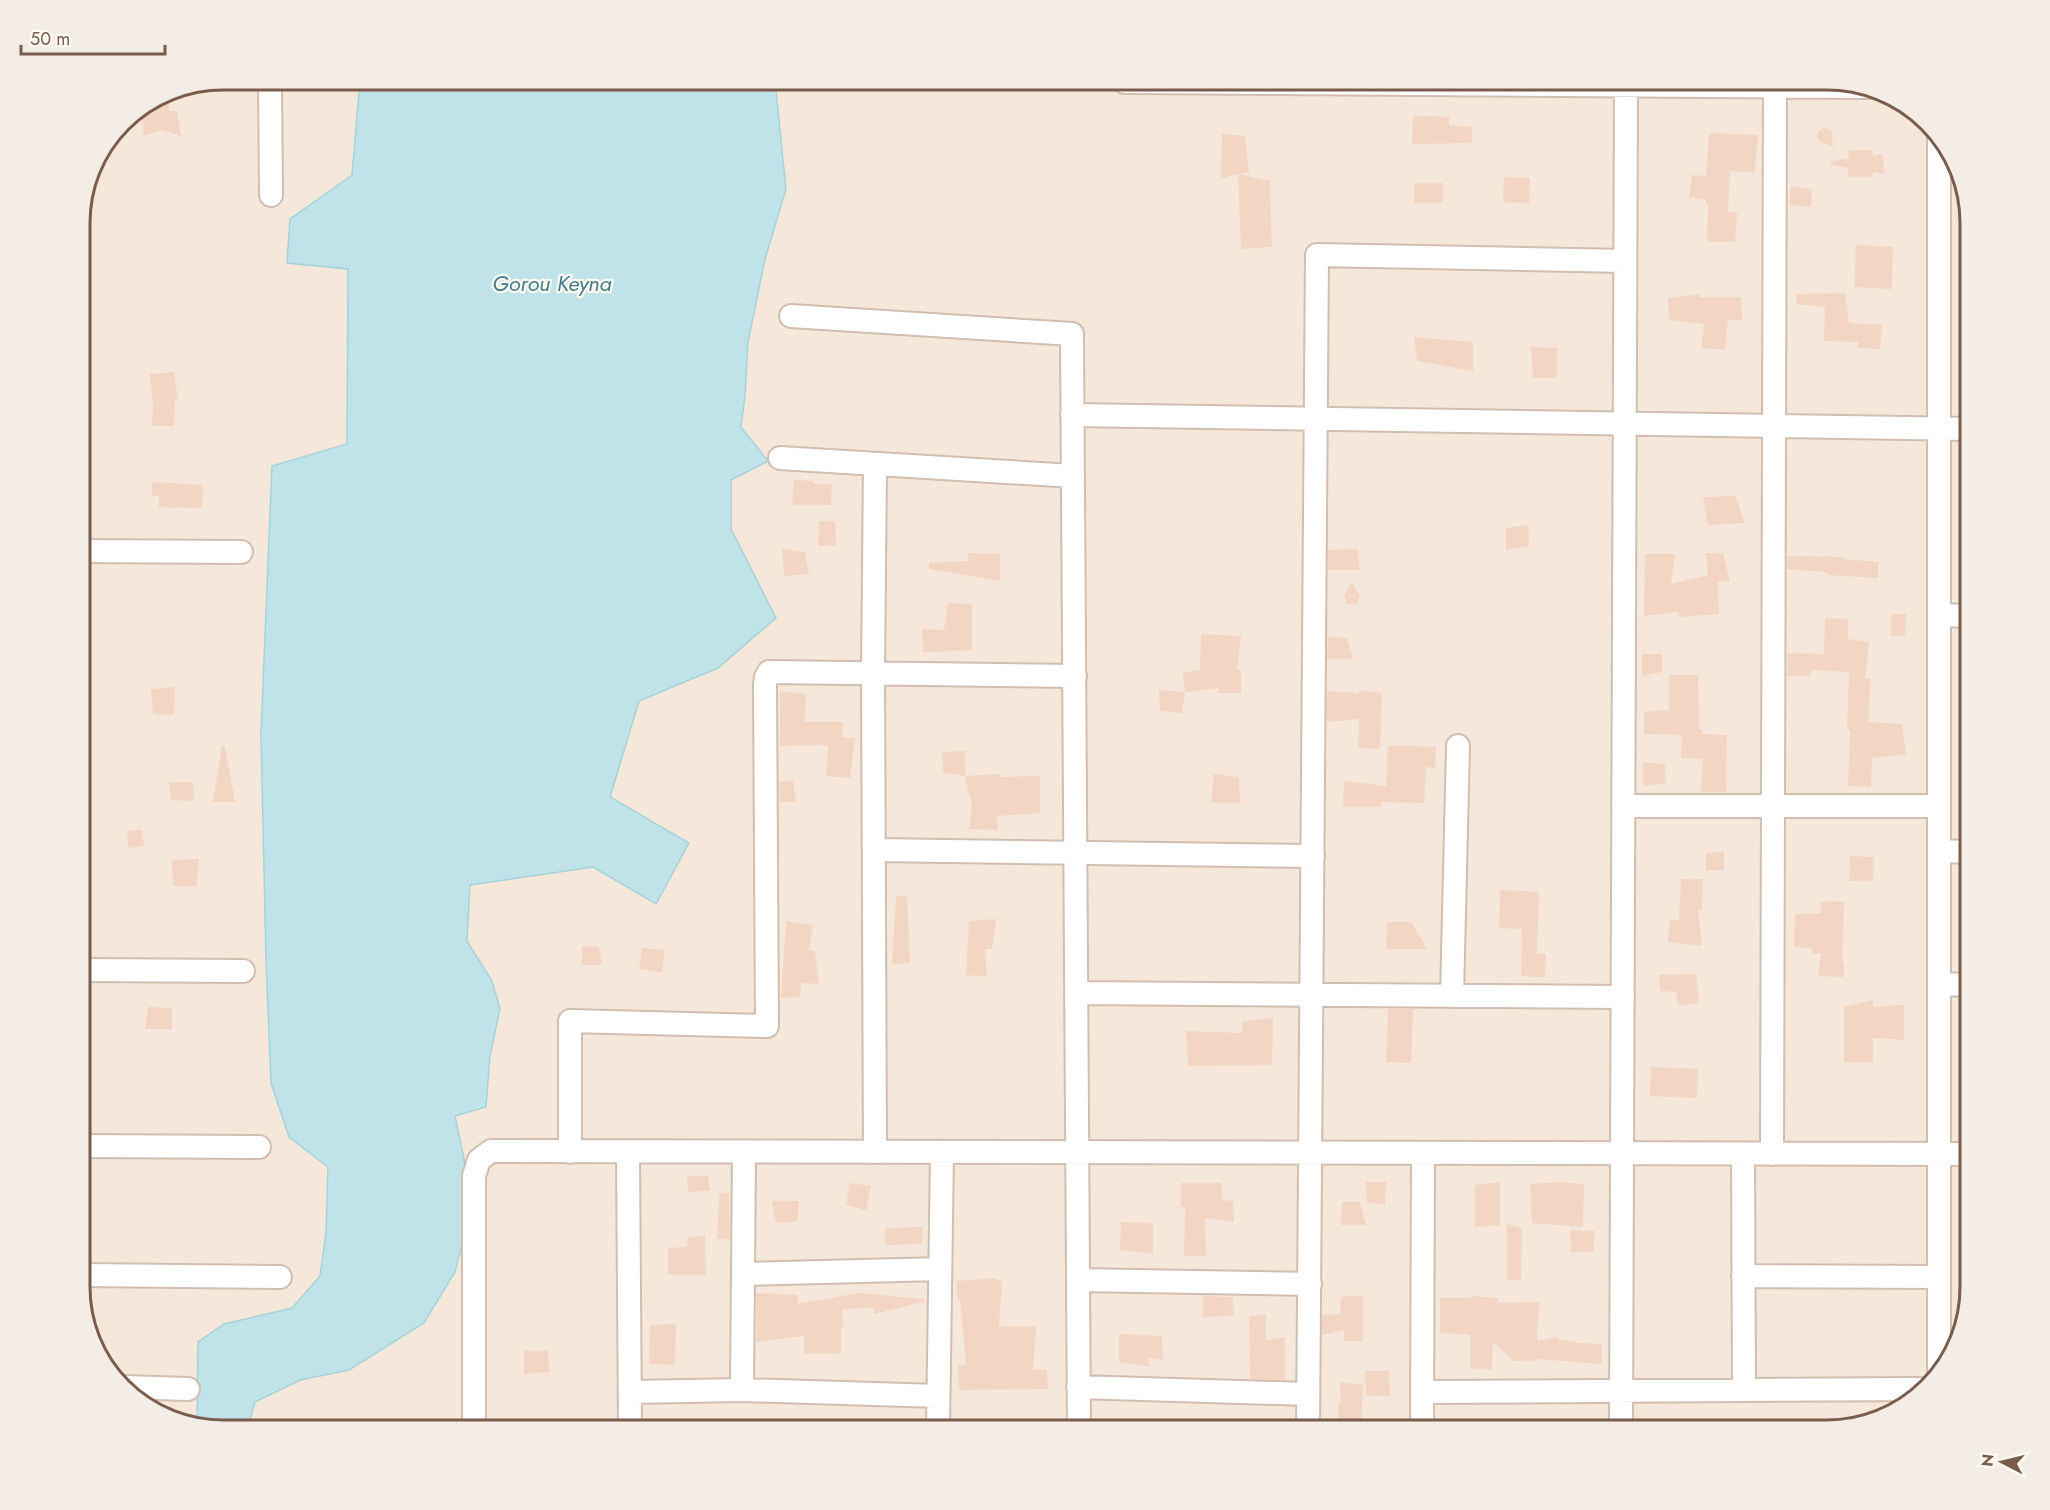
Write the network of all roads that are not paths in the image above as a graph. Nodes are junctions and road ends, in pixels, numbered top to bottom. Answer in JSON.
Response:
{"nodes":[{"id":1,"x":270,"y":90,"type":"edge"},
{"id":2,"x":1627,"y":90,"type":"edge"},
{"id":3,"x":1775,"y":90,"type":"edge"},
{"id":4,"x":1939,"y":151,"type":"edge"},
{"id":5,"x":271,"y":195,"type":"dead end"},
{"id":6,"x":1625,"y":261,"type":"junction"},
{"id":7,"x":791,"y":316,"type":"dead end"},
{"id":8,"x":1072,"y":415,"type":"junction"},
{"id":9,"x":1316,"y":418,"type":"junction"},
{"id":10,"x":1624,"y":423,"type":"junction"},
{"id":11,"x":1774,"y":426,"type":"junction"},
{"id":12,"x":1939,"y":429,"type":"junction"},
{"id":13,"x":1960,"y":429,"type":"edge"},
{"id":14,"x":780,"y":458,"type":"dead end"},
{"id":15,"x":875,"y":464,"type":"junction"},
{"id":16,"x":1073,"y":476,"type":"junction"},
{"id":17,"x":90,"y":551,"type":"edge"},
{"id":18,"x":241,"y":552,"type":"dead end"},
{"id":19,"x":1939,"y":615,"type":"junction"},
{"id":20,"x":1960,"y":616,"type":"edge"},
{"id":21,"x":873,"y":673,"type":"junction"},
{"id":22,"x":1075,"y":676,"type":"junction"},
{"id":23,"x":1458,"y":746,"type":"dead end"},
{"id":24,"x":1623,"y":806,"type":"junction"},
{"id":25,"x":1773,"y":806,"type":"junction"},
{"id":26,"x":1939,"y":806,"type":"junction"},
{"id":27,"x":874,"y":850,"type":"junction"},
{"id":28,"x":1939,"y":851,"type":"junction"},
{"id":29,"x":1960,"y":852,"type":"edge"},
{"id":30,"x":1075,"y":853,"type":"junction"},
{"id":31,"x":1313,"y":856,"type":"junction"},
{"id":32,"x":90,"y":970,"type":"edge"},
{"id":33,"x":243,"y":971,"type":"dead end"},
{"id":34,"x":1939,"y":984,"type":"junction"},
{"id":35,"x":1960,"y":985,"type":"edge"},
{"id":36,"x":1076,"y":993,"type":"junction"},
{"id":37,"x":1312,"y":995,"type":"junction"},
{"id":38,"x":1452,"y":996,"type":"junction"},
{"id":39,"x":1623,"y":997,"type":"junction"},
{"id":40,"x":90,"y":1146,"type":"edge"},
{"id":41,"x":260,"y":1147,"type":"dead end"},
{"id":42,"x":570,"y":1152,"type":"junction"},
{"id":43,"x":628,"y":1152,"type":"junction"},
{"id":44,"x":744,"y":1152,"type":"junction"},
{"id":45,"x":875,"y":1152,"type":"junction"},
{"id":46,"x":942,"y":1152,"type":"junction"},
{"id":47,"x":1077,"y":1153,"type":"junction"},
{"id":48,"x":1311,"y":1153,"type":"junction"},
{"id":49,"x":1423,"y":1153,"type":"junction"},
{"id":50,"x":1622,"y":1154,"type":"junction"},
{"id":51,"x":1743,"y":1154,"type":"junction"},
{"id":52,"x":1772,"y":1154,"type":"junction"},
{"id":53,"x":1939,"y":1154,"type":"junction"},
{"id":54,"x":1960,"y":1154,"type":"edge"},
{"id":55,"x":940,"y":1269,"type":"junction"},
{"id":56,"x":743,"y":1274,"type":"junction"},
{"id":57,"x":90,"y":1275,"type":"edge"},
{"id":58,"x":1743,"y":1276,"type":"junction"},
{"id":59,"x":280,"y":1277,"type":"dead end"},
{"id":60,"x":1939,"y":1277,"type":"junction"},
{"id":61,"x":1078,"y":1280,"type":"junction"},
{"id":62,"x":1310,"y":1284,"type":"junction"},
{"id":63,"x":1939,"y":1359,"type":"edge"},
{"id":64,"x":135,"y":1387,"type":"edge"},
{"id":65,"x":1078,"y":1387,"type":"junction"},
{"id":66,"x":188,"y":1389,"type":"dead end"},
{"id":67,"x":1912,"y":1389,"type":"edge"},
{"id":68,"x":742,"y":1390,"type":"junction"},
{"id":69,"x":1744,"y":1390,"type":"junction"},
{"id":70,"x":1621,"y":1391,"type":"junction"},
{"id":71,"x":630,"y":1392,"type":"junction"},
{"id":72,"x":1422,"y":1392,"type":"junction"},
{"id":73,"x":1308,"y":1394,"type":"junction"},
{"id":74,"x":938,"y":1396,"type":"junction"},
{"id":75,"x":474,"y":1420,"type":"edge"},
{"id":76,"x":630,"y":1420,"type":"edge"},
{"id":77,"x":938,"y":1420,"type":"edge"},
{"id":78,"x":1079,"y":1420,"type":"edge"},
{"id":79,"x":1308,"y":1420,"type":"edge"},
{"id":80,"x":1422,"y":1420,"type":"edge"},
{"id":81,"x":1621,"y":1420,"type":"edge"}],
"edges":[{"from":1,"to":5,"type":"street"},
{"from":2,"to":6,"type":"street"},
{"from":3,"to":11,"type":"street"},
{"from":4,"to":12,"type":"street"},
{"from":6,"to":9,"type":"street"},
{"from":6,"to":10,"type":"street"},
{"from":7,"to":8,"type":"street"},
{"from":8,"to":9,"type":"street"},
{"from":8,"to":16,"type":"street"},
{"from":9,"to":10,"type":"street"},
{"from":9,"to":31,"type":"street"},
{"from":10,"to":11,"type":"street"},
{"from":10,"to":24,"type":"street"},
{"from":11,"to":12,"type":"street"},
{"from":11,"to":25,"type":"street"},
{"from":12,"to":13,"type":"street"},
{"from":12,"to":19,"type":"street"},
{"from":14,"to":15,"type":"street"},
{"from":15,"to":16,"type":"street"},
{"from":15,"to":21,"type":"street"},
{"from":16,"to":22,"type":"street"},
{"from":17,"to":18,"type":"street"},
{"from":19,"to":20,"type":"street"},
{"from":19,"to":26,"type":"street"},
{"from":21,"to":22,"type":"street"},
{"from":21,"to":27,"type":"street"},
{"from":21,"to":42,"type":"street"},
{"from":22,"to":30,"type":"street"},
{"from":23,"to":38,"type":"street"},
{"from":24,"to":25,"type":"street"},
{"from":24,"to":39,"type":"street"},
{"from":25,"to":26,"type":"street"},
{"from":25,"to":52,"type":"street"},
{"from":26,"to":28,"type":"street"},
{"from":27,"to":30,"type":"street"},
{"from":27,"to":45,"type":"street"},
{"from":28,"to":29,"type":"street"},
{"from":28,"to":34,"type":"street"},
{"from":30,"to":31,"type":"street"},
{"from":30,"to":36,"type":"street"},
{"from":31,"to":37,"type":"street"},
{"from":32,"to":33,"type":"street"},
{"from":34,"to":35,"type":"street"},
{"from":34,"to":53,"type":"street"},
{"from":36,"to":37,"type":"street"},
{"from":36,"to":47,"type":"street"},
{"from":37,"to":38,"type":"street"},
{"from":37,"to":48,"type":"street"},
{"from":38,"to":39,"type":"street"},
{"from":39,"to":50,"type":"street"},
{"from":40,"to":41,"type":"street"},
{"from":42,"to":43,"type":"street"},
{"from":42,"to":75,"type":"street"},
{"from":43,"to":44,"type":"street"},
{"from":43,"to":71,"type":"street"},
{"from":44,"to":45,"type":"street"},
{"from":44,"to":56,"type":"street"},
{"from":45,"to":46,"type":"street"},
{"from":46,"to":47,"type":"street"},
{"from":46,"to":55,"type":"street"},
{"from":47,"to":48,"type":"street"},
{"from":47,"to":61,"type":"street"},
{"from":48,"to":49,"type":"street"},
{"from":48,"to":62,"type":"street"},
{"from":49,"to":50,"type":"street"},
{"from":49,"to":72,"type":"street"},
{"from":50,"to":51,"type":"street"},
{"from":50,"to":70,"type":"street"},
{"from":51,"to":52,"type":"street"},
{"from":51,"to":58,"type":"street"},
{"from":52,"to":53,"type":"street"},
{"from":53,"to":54,"type":"street"},
{"from":53,"to":60,"type":"street"},
{"from":55,"to":56,"type":"street"},
{"from":55,"to":74,"type":"street"},
{"from":56,"to":68,"type":"street"},
{"from":57,"to":59,"type":"street"},
{"from":58,"to":60,"type":"street"},
{"from":58,"to":69,"type":"street"},
{"from":60,"to":63,"type":"street"},
{"from":61,"to":62,"type":"street"},
{"from":61,"to":65,"type":"street"},
{"from":62,"to":73,"type":"street"},
{"from":64,"to":66,"type":"street"},
{"from":65,"to":73,"type":"street"},
{"from":65,"to":78,"type":"street"},
{"from":67,"to":69,"type":"street"},
{"from":68,"to":71,"type":"street"},
{"from":68,"to":74,"type":"street"},
{"from":69,"to":70,"type":"street"},
{"from":70,"to":72,"type":"street"},
{"from":70,"to":81,"type":"street"},
{"from":71,"to":76,"type":"street"},
{"from":72,"to":80,"type":"street"},
{"from":73,"to":79,"type":"street"},
{"from":74,"to":77,"type":"street"}]}
